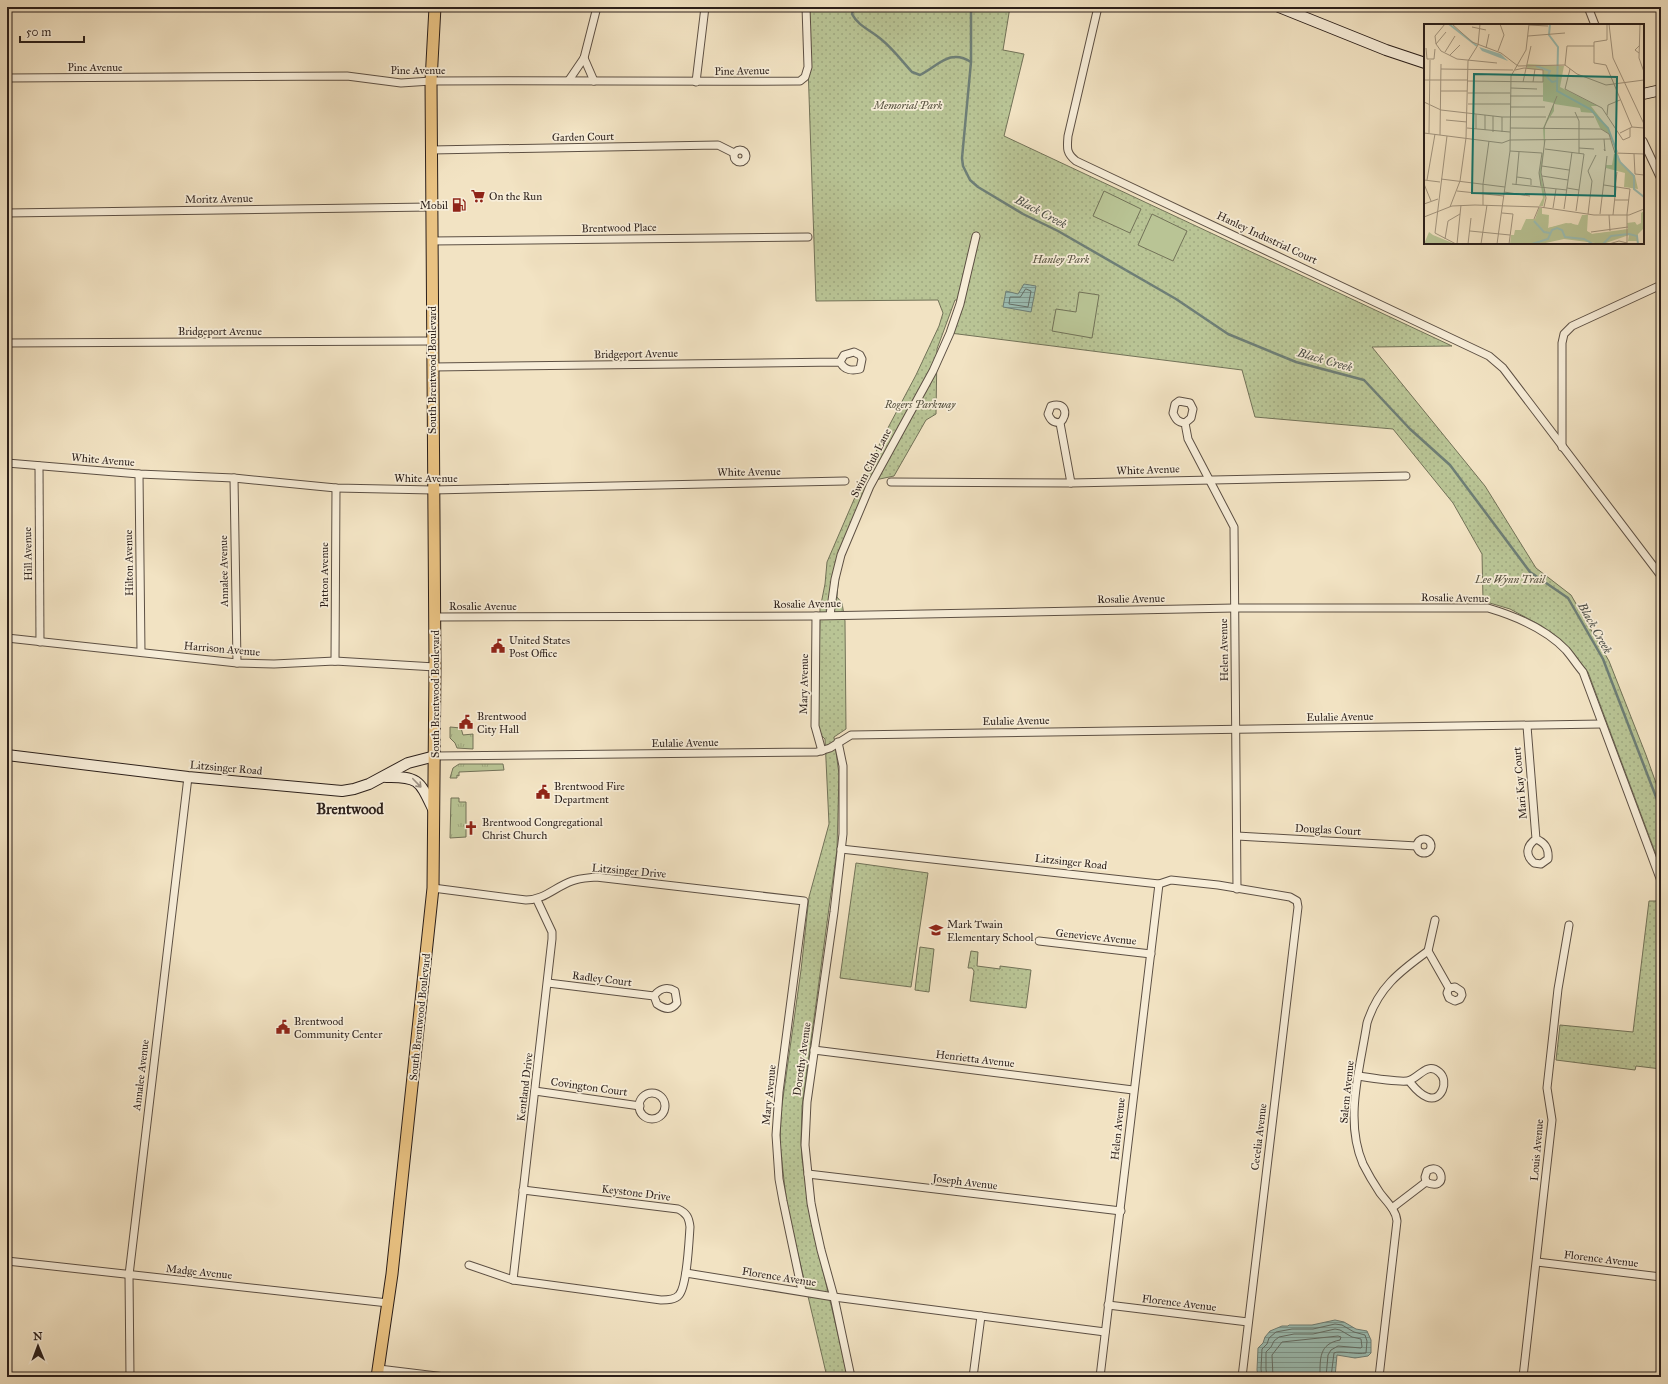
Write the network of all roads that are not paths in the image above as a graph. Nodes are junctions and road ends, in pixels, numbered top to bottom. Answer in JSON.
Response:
{"nodes":[{"id":1,"x":435,"y":7,"type":"edge"},
{"id":2,"x":597,"y":7,"type":"edge"},
{"id":3,"x":705,"y":7,"type":"edge"},
{"id":4,"x":806,"y":7,"type":"edge"},
{"id":5,"x":1098,"y":7,"type":"edge"},
{"id":6,"x":1279,"y":7,"type":"edge"},
{"id":7,"x":1588,"y":7,"type":"edge"},
{"id":8,"x":1595,"y":24,"type":"edge"},
{"id":9,"x":584,"y":58,"type":"junction"},
{"id":10,"x":1424,"y":64,"type":"edge"},
{"id":11,"x":7,"y":78,"type":"edge"},
{"id":12,"x":569,"y":80,"type":"junction"},
{"id":13,"x":430,"y":81,"type":"junction"},
{"id":14,"x":594,"y":81,"type":"junction"},
{"id":15,"x":696,"y":82,"type":"junction"},
{"id":16,"x":1661,"y":90,"type":"edge"},
{"id":17,"x":1644,"y":94,"type":"edge"},
{"id":18,"x":1644,"y":143,"type":"edge"},
{"id":19,"x":431,"y":150,"type":"junction"},
{"id":20,"x":734,"y":153,"type":"dead end"},
{"id":21,"x":1661,"y":179,"type":"edge"},
{"id":22,"x":430,"y":207,"type":"junction"},
{"id":23,"x":7,"y":213,"type":"edge"},
{"id":24,"x":976,"y":236,"type":"dead end"},
{"id":25,"x":808,"y":237,"type":"dead end"},
{"id":26,"x":431,"y":241,"type":"junction"},
{"id":27,"x":1661,"y":285,"type":"edge"},
{"id":28,"x":433,"y":341,"type":"junction"},
{"id":29,"x":7,"y":343,"type":"edge"},
{"id":30,"x":840,"y":362,"type":"dead end"},
{"id":31,"x":433,"y":368,"type":"junction"},
{"id":32,"x":1060,"y":423,"type":"dead end"},
{"id":33,"x":1185,"y":423,"type":"dead end"},
{"id":34,"x":1562,"y":447,"type":"junction"},
{"id":35,"x":7,"y":463,"type":"edge"},
{"id":36,"x":39,"y":466,"type":"junction"},
{"id":37,"x":139,"y":474,"type":"junction"},
{"id":38,"x":1406,"y":476,"type":"dead end"},
{"id":39,"x":234,"y":478,"type":"junction"},
{"id":40,"x":1210,"y":479,"type":"junction"},
{"id":41,"x":845,"y":481,"type":"dead end"},
{"id":42,"x":891,"y":482,"type":"dead end"},
{"id":43,"x":1071,"y":483,"type":"junction"},
{"id":44,"x":336,"y":488,"type":"junction"},
{"id":45,"x":433,"y":490,"type":"junction"},
{"id":46,"x":1661,"y":576,"type":"edge"},
{"id":47,"x":1235,"y":608,"type":"junction"},
{"id":48,"x":830,"y":615,"type":"junction"},
{"id":49,"x":816,"y":616,"type":"junction"},
{"id":50,"x":435,"y":618,"type":"junction"},
{"id":51,"x":7,"y":638,"type":"edge"},
{"id":52,"x":40,"y":642,"type":"junction"},
{"id":53,"x":141,"y":652,"type":"junction"},
{"id":54,"x":335,"y":662,"type":"junction"},
{"id":55,"x":237,"y":663,"type":"junction"},
{"id":56,"x":435,"y":667,"type":"junction"},
{"id":57,"x":1602,"y":724,"type":"junction"},
{"id":58,"x":1527,"y":726,"type":"junction"},
{"id":59,"x":1236,"y":730,"type":"junction"},
{"id":60,"x":838,"y":742,"type":"junction"},
{"id":61,"x":822,"y":751,"type":"junction"},
{"id":62,"x":7,"y":755,"type":"edge"},
{"id":63,"x":435,"y":756,"type":"junction"},
{"id":64,"x":188,"y":777,"type":"junction"},
{"id":65,"x":384,"y":777,"type":"junction"},
{"id":66,"x":434,"y":813,"type":"junction"},
{"id":67,"x":1237,"y":836,"type":"junction"},
{"id":68,"x":1536,"y":839,"type":"dead end"},
{"id":69,"x":1417,"y":846,"type":"dead end"},
{"id":70,"x":841,"y":849,"type":"junction"},
{"id":71,"x":1661,"y":881,"type":"edge"},
{"id":72,"x":1158,"y":884,"type":"junction"},
{"id":73,"x":433,"y":888,"type":"junction"},
{"id":74,"x":1237,"y":889,"type":"junction"},
{"id":75,"x":537,"y":900,"type":"junction"},
{"id":76,"x":1297,"y":900,"type":"joint"},
{"id":77,"x":804,"y":901,"type":"joint"},
{"id":78,"x":1435,"y":920,"type":"dead end"},
{"id":79,"x":1569,"y":925,"type":"dead end"},
{"id":80,"x":1039,"y":941,"type":"dead end"},
{"id":81,"x":1428,"y":951,"type":"junction"},
{"id":82,"x":1151,"y":954,"type":"junction"},
{"id":83,"x":548,"y":983,"type":"junction"},
{"id":84,"x":1449,"y":988,"type":"dead end"},
{"id":85,"x":654,"y":996,"type":"dead end"},
{"id":86,"x":814,"y":1050,"type":"junction"},
{"id":87,"x":1358,"y":1076,"type":"junction"},
{"id":88,"x":1409,"y":1081,"type":"junction"},
{"id":89,"x":1133,"y":1090,"type":"junction"},
{"id":90,"x":535,"y":1091,"type":"junction"},
{"id":91,"x":640,"y":1106,"type":"dead end"},
{"id":92,"x":808,"y":1174,"type":"junction"},
{"id":93,"x":1426,"y":1182,"type":"dead end"},
{"id":94,"x":523,"y":1190,"type":"junction"},
{"id":95,"x":1392,"y":1208,"type":"junction"},
{"id":96,"x":1121,"y":1211,"type":"junction"},
{"id":97,"x":7,"y":1262,"type":"edge"},
{"id":98,"x":1538,"y":1262,"type":"junction"},
{"id":99,"x":469,"y":1265,"type":"dead end"},
{"id":100,"x":686,"y":1273,"type":"junction"},
{"id":101,"x":129,"y":1275,"type":"junction"},
{"id":102,"x":1661,"y":1277,"type":"edge"},
{"id":103,"x":513,"y":1280,"type":"junction"},
{"id":104,"x":802,"y":1291,"type":"junction"},
{"id":105,"x":834,"y":1297,"type":"junction"},
{"id":106,"x":388,"y":1303,"type":"junction"},
{"id":107,"x":1108,"y":1305,"type":"junction"},
{"id":108,"x":981,"y":1316,"type":"junction"},
{"id":109,"x":1248,"y":1322,"type":"junction"},
{"id":110,"x":1105,"y":1332,"type":"junction"},
{"id":111,"x":378,"y":1373,"type":"edge"},
{"id":112,"x":130,"y":1377,"type":"edge"},
{"id":113,"x":444,"y":1377,"type":"edge"},
{"id":114,"x":851,"y":1377,"type":"edge"},
{"id":115,"x":973,"y":1377,"type":"edge"},
{"id":116,"x":1100,"y":1377,"type":"edge"},
{"id":117,"x":1242,"y":1377,"type":"edge"},
{"id":118,"x":1379,"y":1377,"type":"edge"},
{"id":119,"x":1523,"y":1377,"type":"edge"}],
"edges":[{"from":1,"to":13,"type":"main road","name":"South Brentwood Boulevard"},
{"from":2,"to":9,"type":"street"},
{"from":3,"to":15,"type":"street"},
{"from":4,"to":15,"type":"street","name":"Pine Avenue"},
{"from":5,"to":34,"type":"street","name":"Hanley Industrial Court"},
{"from":6,"to":10,"type":"street"},
{"from":7,"to":8,"type":"street"},
{"from":9,"to":12,"type":"street"},
{"from":9,"to":14,"type":"street"},
{"from":11,"to":13,"type":"street","name":"Pine Avenue"},
{"from":12,"to":13,"type":"street","name":"Pine Avenue"},
{"from":12,"to":14,"type":"street","name":"Pine Avenue"},
{"from":13,"to":19,"type":"main road","name":"South Brentwood Boulevard"},
{"from":14,"to":15,"type":"street","name":"Pine Avenue"},
{"from":16,"to":17,"type":"street"},
{"from":18,"to":21,"type":"street"},
{"from":19,"to":20,"type":"street","name":"Garden Court"},
{"from":19,"to":22,"type":"main road","name":"South Brentwood Boulevard"},
{"from":22,"to":23,"type":"street","name":"Moritz Avenue"},
{"from":22,"to":26,"type":"main road","name":"South Brentwood Boulevard"},
{"from":24,"to":48,"type":"street","name":"Swim Club Lane"},
{"from":25,"to":26,"type":"street","name":"Brentwood Place"},
{"from":26,"to":28,"type":"main road","name":"South Brentwood Boulevard"},
{"from":27,"to":34,"type":"street"},
{"from":28,"to":29,"type":"street","name":"Bridgeport Avenue"},
{"from":28,"to":31,"type":"main road","name":"South Brentwood Boulevard"},
{"from":30,"to":31,"type":"street","name":"Bridgeport Avenue"},
{"from":31,"to":45,"type":"main road","name":"South Brentwood Boulevard"},
{"from":32,"to":43,"type":"street"},
{"from":33,"to":40,"type":"street","name":"Helen Avenue"},
{"from":34,"to":46,"type":"street","name":"Hanley Industrial Court"},
{"from":35,"to":36,"type":"street","name":"White Avenue"},
{"from":36,"to":37,"type":"street","name":"White Avenue"},
{"from":36,"to":52,"type":"street","name":"Hill Avenue"},
{"from":37,"to":39,"type":"street","name":"White Avenue"},
{"from":37,"to":53,"type":"street","name":"Hilton Avenue"},
{"from":38,"to":40,"type":"street","name":"White Avenue"},
{"from":39,"to":44,"type":"street","name":"White Avenue"},
{"from":39,"to":55,"type":"street","name":"Annalee Avenue"},
{"from":40,"to":43,"type":"street","name":"White Avenue"},
{"from":40,"to":47,"type":"street","name":"Helen Avenue"},
{"from":41,"to":45,"type":"street","name":"White Avenue"},
{"from":42,"to":43,"type":"street","name":"White Avenue"},
{"from":44,"to":45,"type":"street","name":"White Avenue"},
{"from":44,"to":54,"type":"street","name":"Patton Avenue"},
{"from":45,"to":50,"type":"main road","name":"South Brentwood Boulevard"},
{"from":47,"to":48,"type":"street","name":"Rosalie Avenue"},
{"from":47,"to":57,"type":"street","name":"Rosalie Avenue"},
{"from":47,"to":59,"type":"street","name":"Helen Avenue"},
{"from":48,"to":49,"type":"street","name":"Rosalie Avenue"},
{"from":49,"to":50,"type":"street","name":"Rosalie Avenue"},
{"from":49,"to":61,"type":"street","name":"Mary Avenue"},
{"from":50,"to":56,"type":"main road","name":"South Brentwood Boulevard"},
{"from":51,"to":52,"type":"street","name":"Harrison Avenue"},
{"from":52,"to":53,"type":"street","name":"Harrison Avenue"},
{"from":53,"to":55,"type":"street","name":"Harrison Avenue"},
{"from":54,"to":55,"type":"street","name":"Harrison Avenue"},
{"from":54,"to":56,"type":"street","name":"Harrison Avenue"},
{"from":56,"to":63,"type":"main road","name":"South Brentwood Boulevard"},
{"from":57,"to":58,"type":"street","name":"Eulalie Avenue"},
{"from":57,"to":71,"type":"street","name":"Rosalie Avenue"},
{"from":58,"to":59,"type":"street","name":"Eulalie Avenue"},
{"from":58,"to":68,"type":"street","name":"Mari Kay Court"},
{"from":59,"to":60,"type":"street","name":"Eulalie Avenue"},
{"from":59,"to":67,"type":"street","name":"Helen Avenue"},
{"from":60,"to":61,"type":"street","name":"Eulalie Avenue"},
{"from":60,"to":70,"type":"street","name":"Dorothy Avenue"},
{"from":61,"to":63,"type":"street","name":"Eulalie Avenue"},
{"from":62,"to":64,"type":"street","name":"Litzsinger Road"},
{"from":63,"to":65,"type":"street","name":"Litzsinger Road"},
{"from":63,"to":66,"type":"main road","name":"South Brentwood Boulevard"},
{"from":64,"to":65,"type":"street","name":"Litzsinger Road"},
{"from":64,"to":101,"type":"street","name":"Annalee Avenue"},
{"from":65,"to":66,"type":"street","one_way":true},
{"from":66,"to":73,"type":"main road","name":"South Brentwood Boulevard"},
{"from":67,"to":69,"type":"street","name":"Douglas Court"},
{"from":67,"to":74,"type":"street","name":"Helen Avenue"},
{"from":70,"to":72,"type":"street","name":"Litzsinger Road"},
{"from":70,"to":86,"type":"street","name":"Dorothy Avenue"},
{"from":72,"to":74,"type":"street","name":"Litzsinger Road"},
{"from":72,"to":82,"type":"street","name":"Helen Avenue"},
{"from":73,"to":75,"type":"street"},
{"from":73,"to":106,"type":"main road","name":"South Brentwood Boulevard"},
{"from":74,"to":76,"type":"street","name":"Litzsinger Road"},
{"from":75,"to":77,"type":"street","name":"Litzsinger Drive"},
{"from":75,"to":83,"type":"street","name":"Kentland Drive"},
{"from":76,"to":109,"type":"street","name":"Cecelia Avenue"},
{"from":77,"to":104,"type":"street","name":"Mary Avenue"},
{"from":78,"to":81,"type":"street"},
{"from":79,"to":98,"type":"street","name":"Louis Avenue"},
{"from":80,"to":82,"type":"street","name":"Genevieve Avenue"},
{"from":81,"to":84,"type":"street"},
{"from":81,"to":87,"type":"street","name":"Salem Avenue"},
{"from":82,"to":89,"type":"street","name":"Helen Avenue"},
{"from":83,"to":85,"type":"street","name":"Radley Court"},
{"from":83,"to":90,"type":"street","name":"Kentland Drive"},
{"from":86,"to":89,"type":"street","name":"Henrietta Avenue"},
{"from":86,"to":92,"type":"street","name":"Dorothy Avenue"},
{"from":87,"to":88,"type":"street"},
{"from":87,"to":95,"type":"street","name":"Salem Avenue"},
{"from":88,"to":88,"type":"street"},
{"from":89,"to":96,"type":"street","name":"Helen Avenue"},
{"from":90,"to":91,"type":"street","name":"Covington Court"},
{"from":90,"to":94,"type":"street","name":"Kentland Drive"},
{"from":92,"to":96,"type":"street","name":"Joseph Avenue"},
{"from":92,"to":105,"type":"street","name":"Dorothy Avenue"},
{"from":93,"to":95,"type":"street"},
{"from":94,"to":100,"type":"street","name":"Keystone Drive"},
{"from":94,"to":103,"type":"street","name":"Kentland Drive"},
{"from":95,"to":118,"type":"street","name":"Salem Avenue"},
{"from":96,"to":107,"type":"street","name":"Helen Avenue"},
{"from":97,"to":101,"type":"street","name":"Madge Avenue"},
{"from":98,"to":102,"type":"street","name":"Florence Avenue"},
{"from":98,"to":119,"type":"street","name":"Louis Avenue"},
{"from":99,"to":103,"type":"street"},
{"from":100,"to":103,"type":"street"},
{"from":100,"to":104,"type":"street","name":"Florence Avenue"},
{"from":101,"to":106,"type":"street","name":"Madge Avenue"},
{"from":101,"to":112,"type":"street","name":"Annalee Avenue"},
{"from":104,"to":105,"type":"street","name":"Florence Avenue"},
{"from":105,"to":108,"type":"street","name":"Florence Avenue"},
{"from":105,"to":114,"type":"street","name":"Dorothy Avenue"},
{"from":106,"to":111,"type":"main road","name":"South Brentwood Boulevard"},
{"from":107,"to":109,"type":"street","name":"Florence Avenue"},
{"from":107,"to":110,"type":"street","name":"Helen Avenue"},
{"from":108,"to":110,"type":"street","name":"Florence Avenue"},
{"from":108,"to":115,"type":"street"},
{"from":109,"to":117,"type":"street","name":"Cecelia Avenue"},
{"from":110,"to":116,"type":"street","name":"Helen Avenue"},
{"from":111,"to":113,"type":"street"}]}
